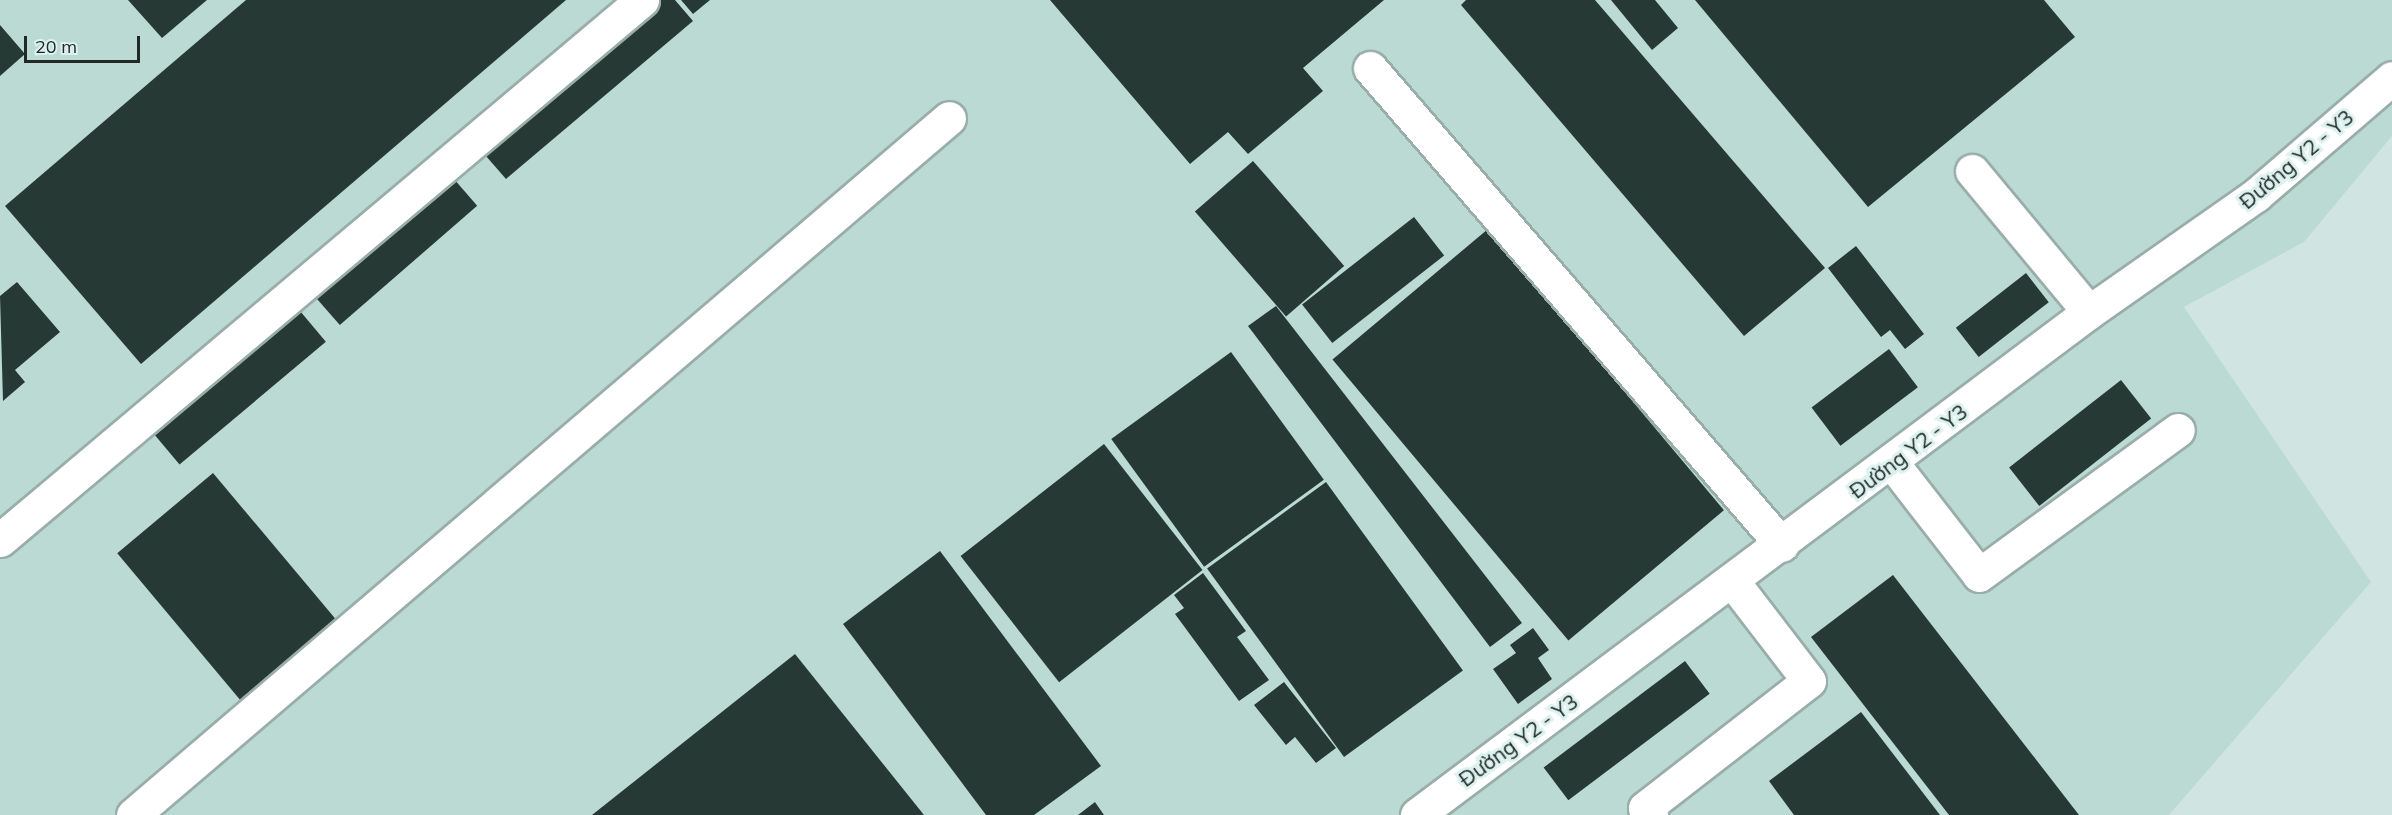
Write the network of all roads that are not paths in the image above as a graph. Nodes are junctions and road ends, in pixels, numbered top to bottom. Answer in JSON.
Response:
{"nodes":[{"id":1,"x":642,"y":0,"type":"edge"},
{"id":2,"x":1370,"y":68,"type":"dead end"},
{"id":3,"x":2392,"y":78,"type":"edge"},
{"id":4,"x":949,"y":118,"type":"dead end"},
{"id":5,"x":1972,"y":171,"type":"dead end"},
{"id":6,"x":2089,"y":312,"type":"junction"},
{"id":7,"x":2178,"y":430,"type":"dead end"},
{"id":8,"x":1893,"y":464,"type":"junction"},
{"id":9,"x":0,"y":540,"type":"edge"},
{"id":10,"x":1782,"y":545,"type":"junction"},
{"id":11,"x":1733,"y":582,"type":"junction"},
{"id":12,"x":133,"y":815,"type":"edge"},
{"id":13,"x":1417,"y":815,"type":"edge"},
{"id":14,"x":1651,"y":815,"type":"edge"}],
"edges":[{"from":1,"to":9,"type":"lane"},
{"from":2,"to":10,"type":"lane"},
{"from":3,"to":6,"type":"lane","name":"Đường Y2 - Y3"},
{"from":4,"to":12,"type":"lane"},
{"from":5,"to":6,"type":"lane"},
{"from":6,"to":8,"type":"lane","name":"Đường Y2 - Y3"},
{"from":7,"to":8,"type":"lane"},
{"from":8,"to":10,"type":"lane","name":"Đường Y2 - Y3"},
{"from":10,"to":11,"type":"lane","name":"Đường Y2 - Y3"},
{"from":11,"to":13,"type":"lane","name":"Đường Y2 - Y3"},
{"from":11,"to":14,"type":"lane"}]}
